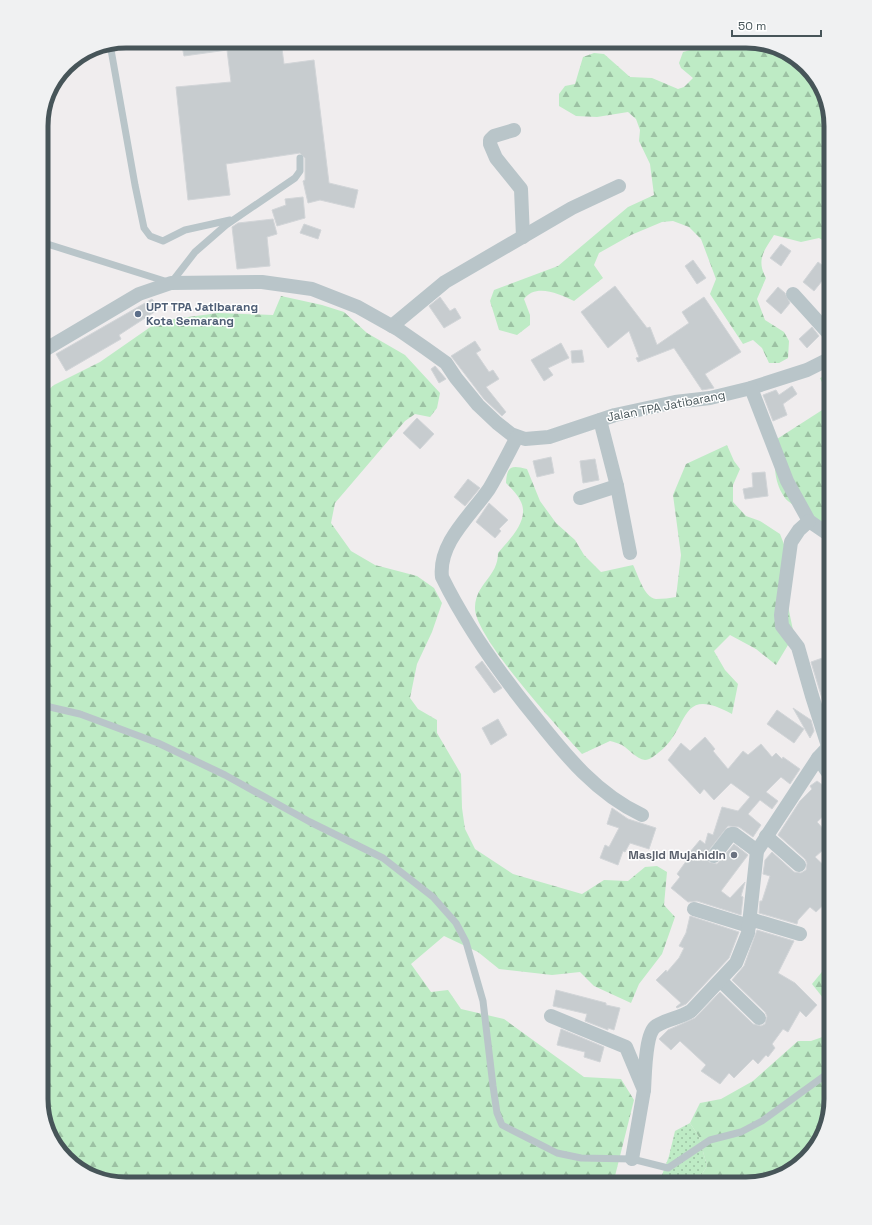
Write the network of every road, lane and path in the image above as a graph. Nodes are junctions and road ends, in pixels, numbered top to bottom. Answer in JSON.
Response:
{"nodes":[{"id":1,"x":111,"y":50,"type":"edge"},
{"id":2,"x":514,"y":130,"type":"dead end"},
{"id":3,"x":300,"y":158,"type":"dead end"},
{"id":4,"x":619,"y":186,"type":"dead end"},
{"id":5,"x":232,"y":220,"type":"junction"},
{"id":6,"x":523,"y":237,"type":"junction"},
{"id":7,"x":48,"y":244,"type":"edge"},
{"id":8,"x":171,"y":283,"type":"junction"},
{"id":9,"x":793,"y":294,"type":"dead end"},
{"id":10,"x":392,"y":326,"type":"junction"},
{"id":11,"x":824,"y":328,"type":"edge"},
{"id":12,"x":48,"y":348,"type":"edge"},
{"id":13,"x":824,"y":362,"type":"edge"},
{"id":14,"x":751,"y":388,"type":"junction"},
{"id":15,"x":600,"y":420,"type":"junction"},
{"id":16,"x":517,"y":438,"type":"junction"},
{"id":17,"x":617,"y":486,"type":"junction"},
{"id":18,"x":580,"y":498,"type":"dead end"},
{"id":19,"x":809,"y":521,"type":"junction"},
{"id":20,"x":824,"y":531,"type":"edge"},
{"id":21,"x":630,"y":553,"type":"dead end"},
{"id":22,"x":48,"y":707,"type":"edge"},
{"id":23,"x":824,"y":729,"type":"edge"},
{"id":24,"x":824,"y":752,"type":"edge"},
{"id":25,"x":818,"y":758,"type":"junction"},
{"id":26,"x":824,"y":767,"type":"edge"},
{"id":27,"x":642,"y":815,"type":"dead end"},
{"id":28,"x":766,"y":836,"type":"junction"},
{"id":29,"x":756,"y":851,"type":"junction"},
{"id":30,"x":714,"y":856,"type":"dead end"},
{"id":31,"x":799,"y":865,"type":"dead end"},
{"id":32,"x":694,"y":909,"type":"dead end"},
{"id":33,"x":749,"y":923,"type":"junction"},
{"id":34,"x":800,"y":934,"type":"dead end"},
{"id":35,"x":721,"y":981,"type":"junction"},
{"id":36,"x":551,"y":1016,"type":"dead end"},
{"id":37,"x":759,"y":1018,"type":"dead end"},
{"id":38,"x":824,"y":1077,"type":"edge"},
{"id":39,"x":644,"y":1090,"type":"junction"},
{"id":40,"x":632,"y":1159,"type":"junction"}],
"edges":[{"from":1,"to":5,"type":"lane"},
{"from":2,"to":6,"type":"street"},
{"from":3,"to":5,"type":"lane"},
{"from":4,"to":6,"type":"street"},
{"from":5,"to":8,"type":"lane"},
{"from":6,"to":10,"type":"street"},
{"from":7,"to":8,"type":"lane"},
{"from":8,"to":10,"type":"street"},
{"from":8,"to":12,"type":"street"},
{"from":9,"to":11,"type":"street"},
{"from":10,"to":16,"type":"street"},
{"from":13,"to":14,"type":"street","name":"Jalan TPA Jatibarang"},
{"from":14,"to":15,"type":"street","name":"Jalan TPA Jatibarang"},
{"from":14,"to":19,"type":"street"},
{"from":15,"to":16,"type":"street","name":"Jalan TPA Jatibarang"},
{"from":15,"to":17,"type":"street"},
{"from":16,"to":27,"type":"street"},
{"from":17,"to":18,"type":"street"},
{"from":17,"to":21,"type":"street"},
{"from":19,"to":20,"type":"street"},
{"from":19,"to":23,"type":"street"},
{"from":22,"to":40,"type":"lane"},
{"from":24,"to":25,"type":"street"},
{"from":25,"to":26,"type":"street"},
{"from":25,"to":28,"type":"street"},
{"from":28,"to":29,"type":"street"},
{"from":28,"to":31,"type":"street"},
{"from":29,"to":30,"type":"street"},
{"from":29,"to":33,"type":"street"},
{"from":32,"to":33,"type":"street"},
{"from":33,"to":34,"type":"street"},
{"from":33,"to":35,"type":"street"},
{"from":35,"to":37,"type":"street"},
{"from":35,"to":39,"type":"street"},
{"from":36,"to":39,"type":"street"},
{"from":38,"to":40,"type":"lane"},
{"from":39,"to":40,"type":"street"}]}
